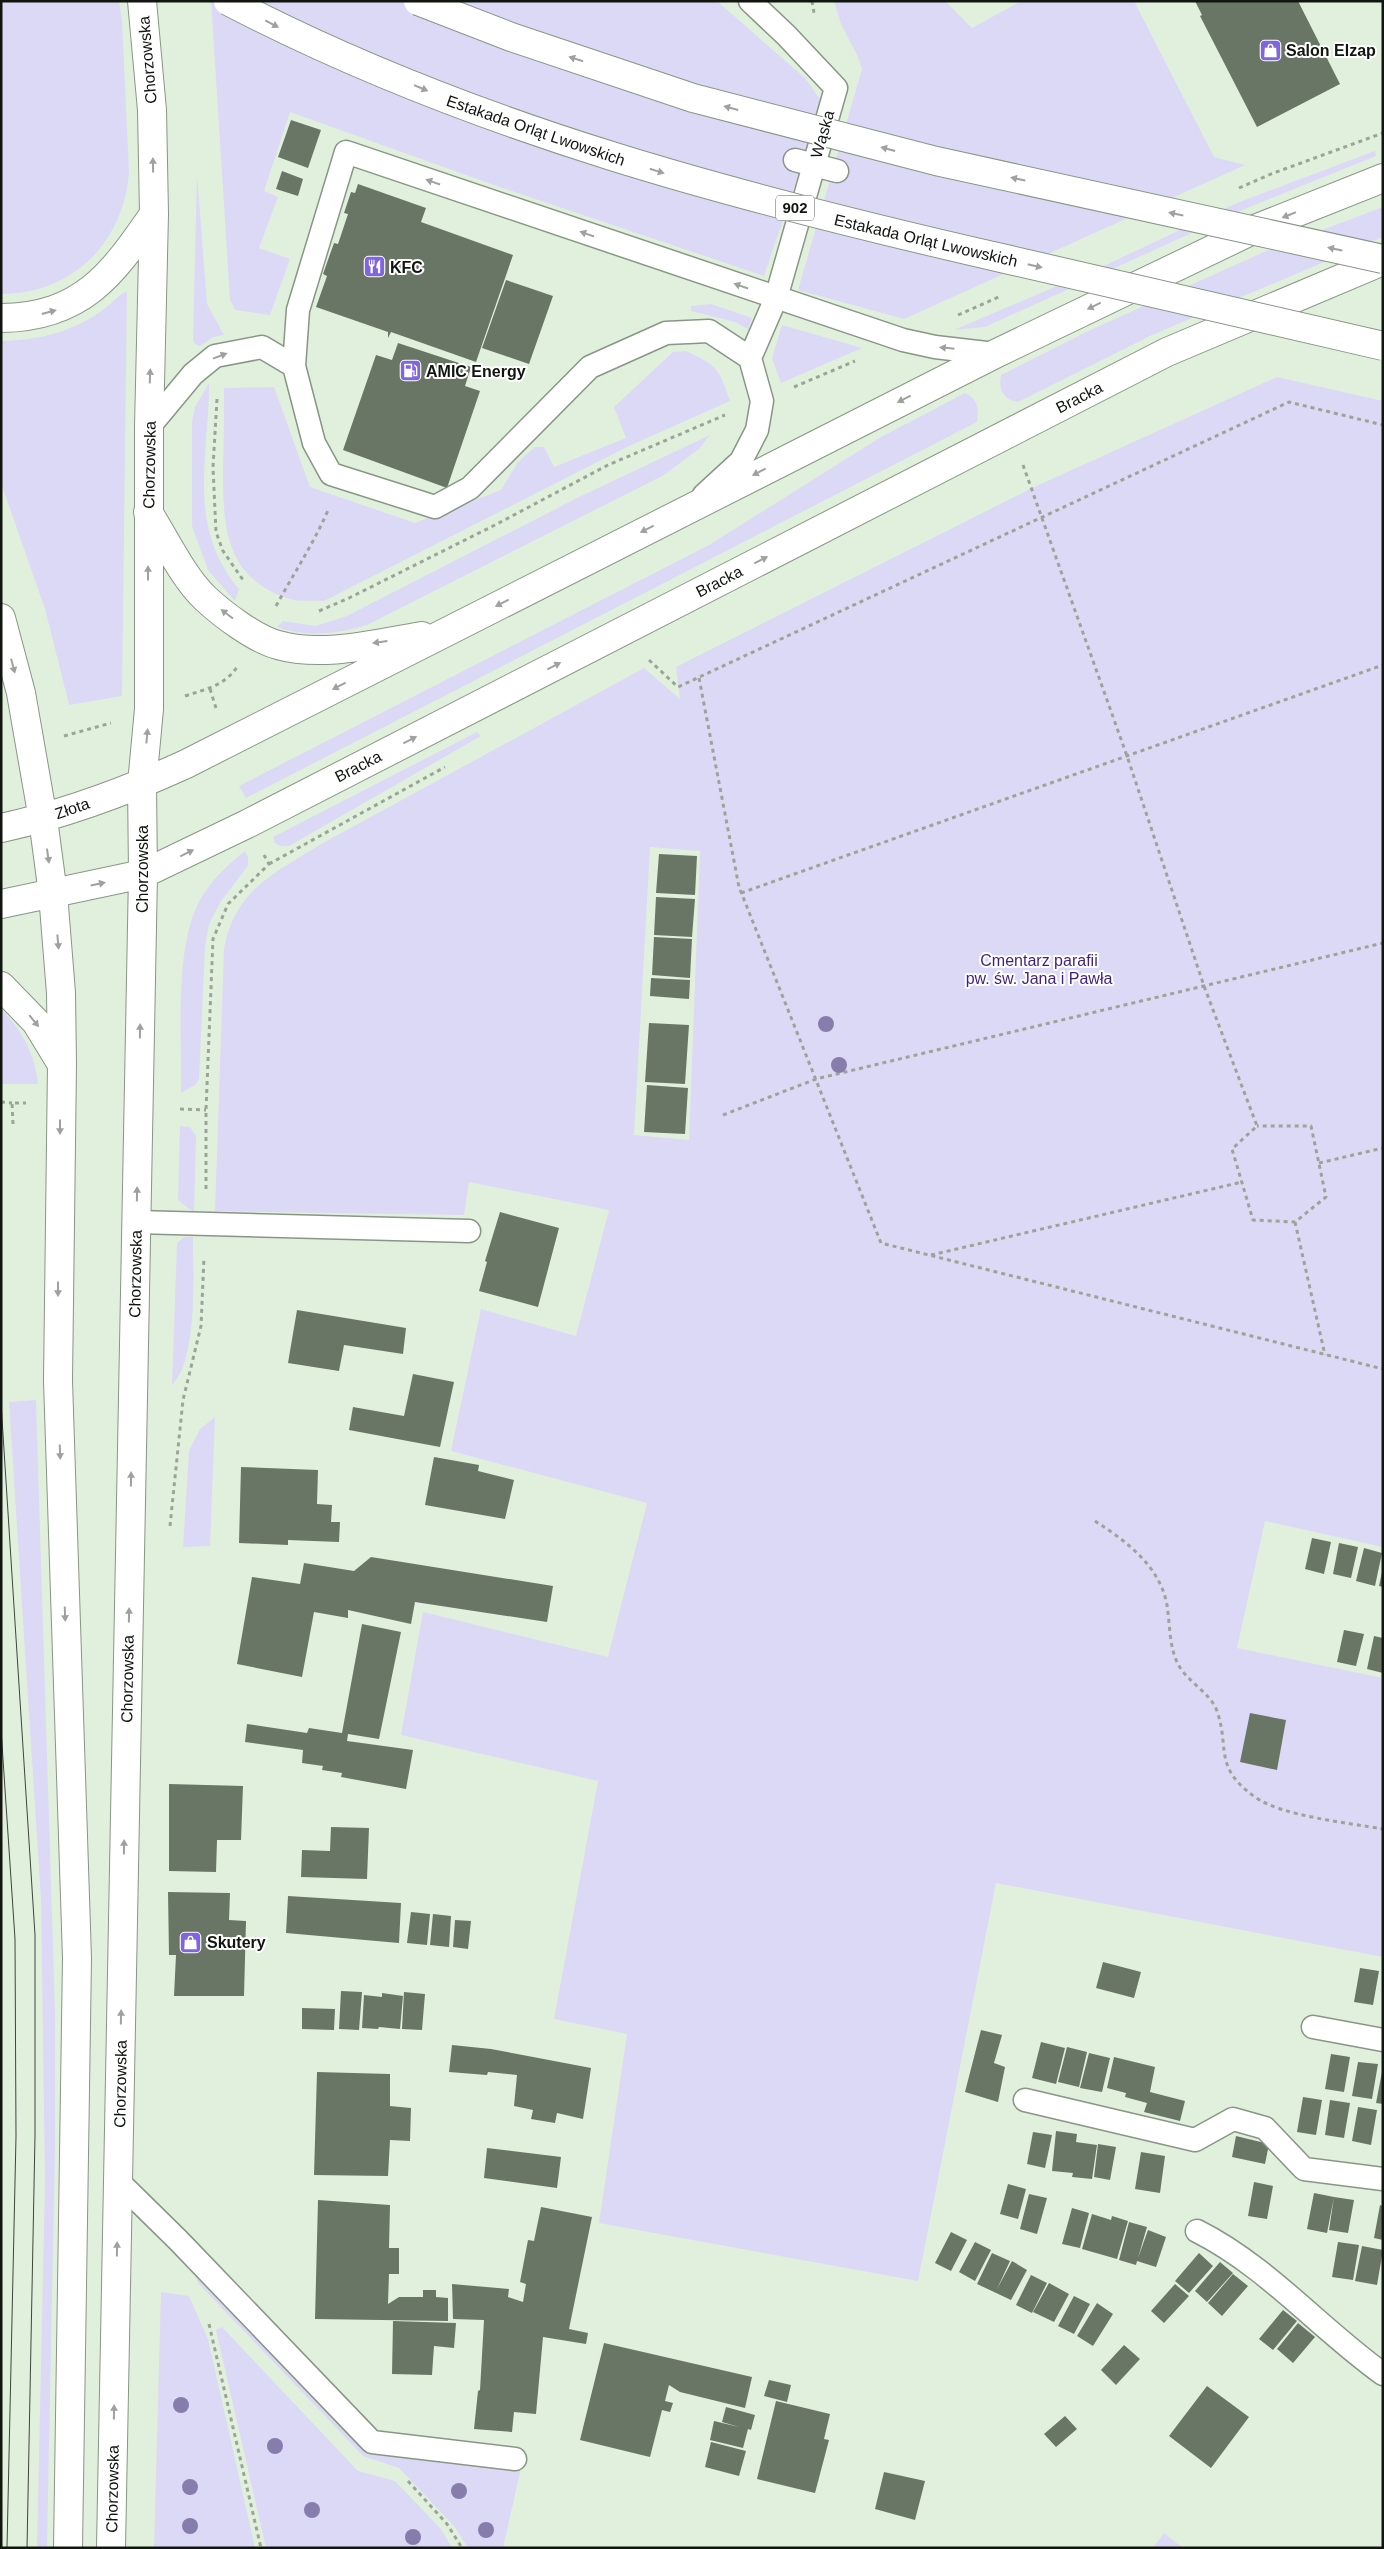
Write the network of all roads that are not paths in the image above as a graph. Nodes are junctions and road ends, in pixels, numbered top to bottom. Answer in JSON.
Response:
{"nodes":[{"id":1,"x":142,"y":1,"type":"edge"},
{"id":2,"x":228,"y":1,"type":"edge"},
{"id":3,"x":418,"y":1,"type":"edge"},
{"id":4,"x":750,"y":1,"type":"edge"},
{"id":5,"x":805,"y":162,"type":"junction"},
{"id":6,"x":837,"y":171,"type":"dead end"},
{"id":7,"x":1383,"y":178,"type":"edge"},
{"id":8,"x":154,"y":214,"type":"junction"},
{"id":9,"x":1383,"y":260,"type":"edge"},
{"id":10,"x":776,"y":298,"type":"junction"},
{"id":11,"x":1,"y":318,"type":"edge"},
{"id":12,"x":1383,"y":346,"type":"edge"},
{"id":13,"x":995,"y":354,"type":"junction"},
{"id":14,"x":750,"y":358,"type":"junction"},
{"id":15,"x":294,"y":366,"type":"junction"},
{"id":16,"x":149,"y":427,"type":"junction"},
{"id":17,"x":690,"y":507,"type":"junction"},
{"id":18,"x":148,"y":512,"type":"junction"},
{"id":19,"x":1,"y":618,"type":"edge"},
{"id":20,"x":445,"y":633,"type":"junction"},
{"id":21,"x":142,"y":784,"type":"junction"},
{"id":22,"x":44,"y":818,"type":"junction"},
{"id":23,"x":1,"y":828,"type":"edge"},
{"id":24,"x":143,"y":874,"type":"junction"},
{"id":25,"x":53,"y":894,"type":"junction"},
{"id":26,"x":1,"y":904,"type":"edge"},
{"id":27,"x":1,"y":986,"type":"edge"},
{"id":28,"x":62,"y":1064,"type":"junction"},
{"id":29,"x":136,"y":1222,"type":"junction"},
{"id":30,"x":469,"y":1230,"type":"dead end"},
{"id":31,"x":1313,"y":2027,"type":"dead end"},
{"id":32,"x":1383,"y":2040,"type":"edge"},
{"id":33,"x":1025,"y":2100,"type":"dead end"},
{"id":34,"x":1383,"y":2180,"type":"edge"},
{"id":35,"x":118,"y":2181,"type":"junction"},
{"id":36,"x":1197,"y":2231,"type":"dead end"},
{"id":37,"x":1383,"y":2374,"type":"edge"},
{"id":38,"x":515,"y":2459,"type":"dead end"},
{"id":39,"x":68,"y":2548,"type":"edge"},
{"id":40,"x":111,"y":2548,"type":"edge"}],
"edges":[{"from":8,"to":1,"type":"main road","name":"Chorzowska","one_way":true},
{"from":2,"to":12,"type":"main road","name":"Estakada Orląt Lwowskich","number":"902","one_way":true,"bridge":true},
{"from":9,"to":3,"type":"main road","one_way":true,"bridge":true},
{"from":4,"to":5,"type":"lane","name":"Wąska"},
{"from":5,"to":6,"type":"lane"},
{"from":5,"to":10,"type":"lane","name":"Wąska"},
{"from":7,"to":13,"type":"main road","one_way":true},
{"from":11,"to":8,"type":"main road","one_way":true},
{"from":16,"to":8,"type":"main road","name":"Chorzowska","one_way":true},
{"from":24,"to":9,"type":"main road","name":"Bracka","one_way":true},
{"from":13,"to":10,"type":"lane","one_way":true},
{"from":10,"to":14,"type":"lane","name":"Wąska"},
{"from":10,"to":15,"type":"lane","one_way":true},
{"from":13,"to":17,"type":"main road","one_way":true},
{"from":14,"to":15,"type":"lane"},
{"from":14,"to":17,"type":"lane"},
{"from":16,"to":15,"type":"lane","one_way":true},
{"from":16,"to":18,"type":"main road","name":"Chorzowska"},
{"from":17,"to":20,"type":"main road","one_way":true},
{"from":20,"to":18,"type":"main road","one_way":true},
{"from":21,"to":18,"type":"main road","name":"Chorzowska","one_way":true},
{"from":19,"to":22,"type":"main road","one_way":true},
{"from":20,"to":21,"type":"main road","one_way":true},
{"from":21,"to":22,"type":"main road","name":"Złota"},
{"from":21,"to":24,"type":"main road","name":"Chorzowska"},
{"from":22,"to":23,"type":"main road","name":"Złota"},
{"from":22,"to":25,"type":"main road","one_way":true},
{"from":25,"to":24,"type":"main road","name":"Bracka","one_way":true},
{"from":29,"to":24,"type":"main road","name":"Chorzowska","one_way":true},
{"from":25,"to":26,"type":"main road"},
{"from":25,"to":28,"type":"main road","one_way":true},
{"from":27,"to":28,"type":"main road","one_way":true},
{"from":28,"to":39,"type":"main road","one_way":true},
{"from":29,"to":30,"type":"lane"},
{"from":35,"to":29,"type":"main road","name":"Chorzowska","one_way":true},
{"from":31,"to":32,"type":"lane"},
{"from":33,"to":34,"type":"lane"},
{"from":35,"to":38,"type":"lane"},
{"from":40,"to":35,"type":"main road","name":"Chorzowska","one_way":true},
{"from":36,"to":37,"type":"lane"}]}
